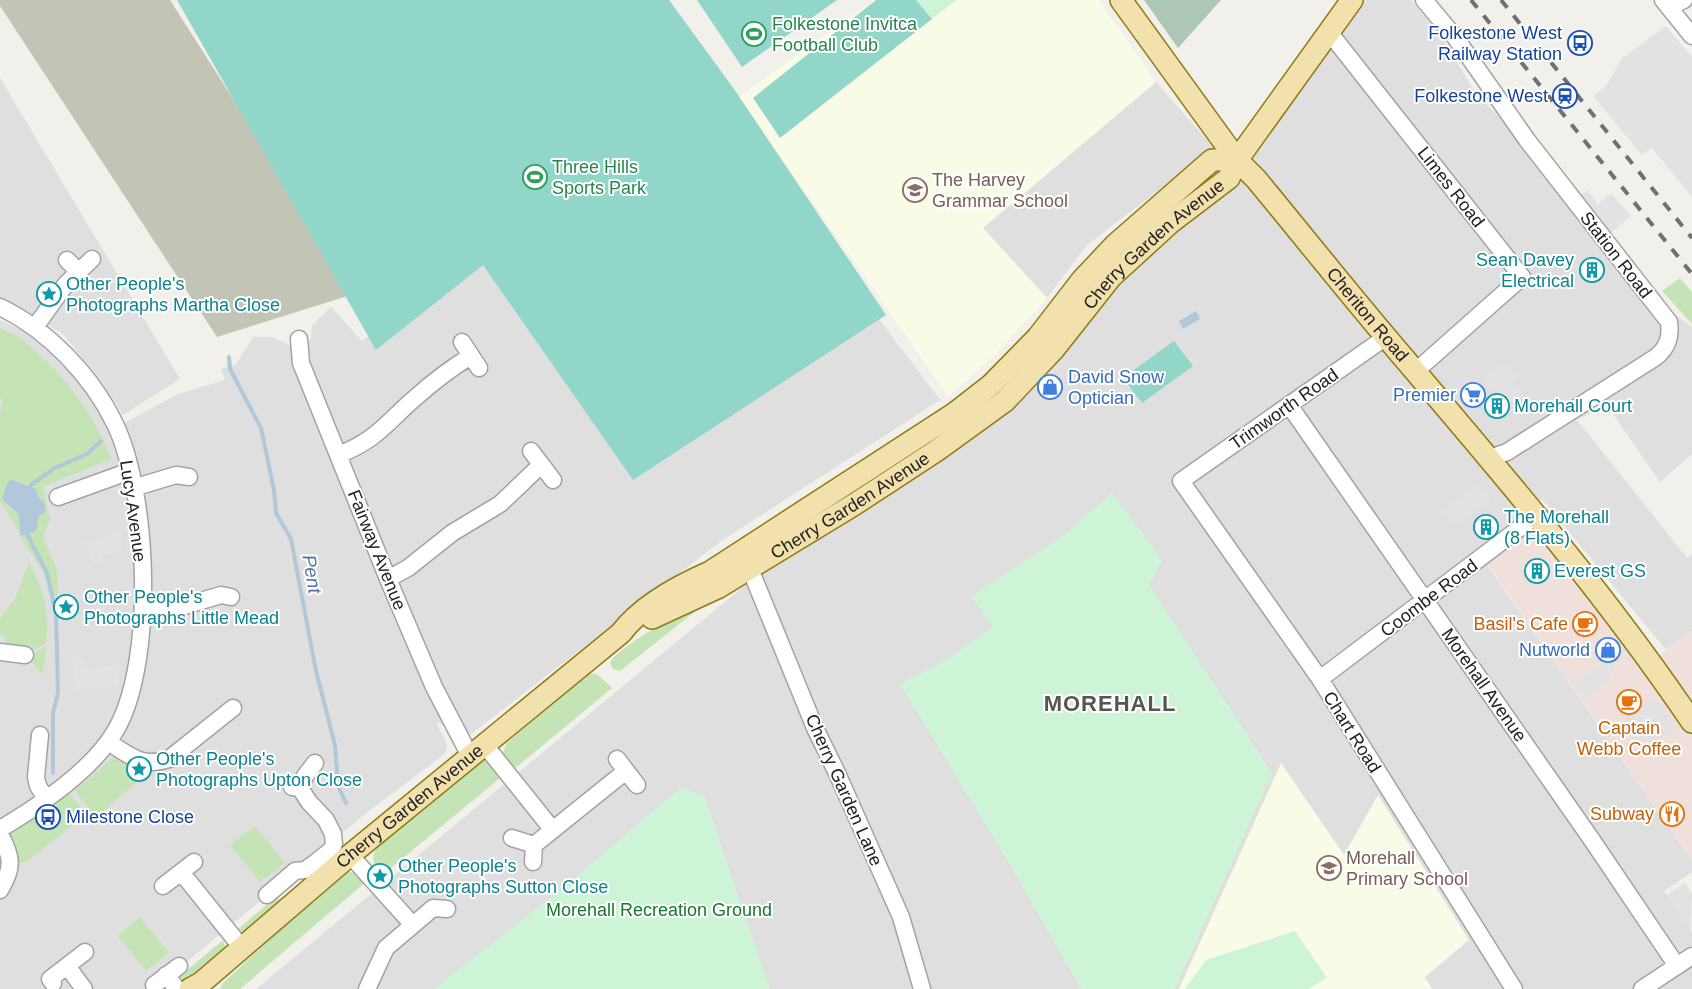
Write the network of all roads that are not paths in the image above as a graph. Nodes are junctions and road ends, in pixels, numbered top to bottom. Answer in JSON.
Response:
{"nodes":[{"id":1,"x":1121,"y":0,"type":"edge"},
{"id":2,"x":1352,"y":0,"type":"edge"},
{"id":3,"x":1424,"y":0,"type":"edge"},
{"id":4,"x":1684,"y":0,"type":"edge"},
{"id":5,"x":1666,"y":4,"type":"edge"},
{"id":6,"x":1329,"y":32,"type":"junction"},
{"id":7,"x":1692,"y":36,"type":"edge"},
{"id":8,"x":1237,"y":160,"type":"junction"},
{"id":9,"x":92,"y":259,"type":"dead end"},
{"id":10,"x":0,"y":307,"type":"edge"},
{"id":11,"x":35,"y":327,"type":"junction"},
{"id":12,"x":1386,"y":336,"type":"junction"},
{"id":13,"x":299,"y":339,"type":"dead end"},
{"id":14,"x":470,"y":355,"type":"dead end"},
{"id":15,"x":1416,"y":371,"type":"junction"},
{"id":16,"x":1289,"y":405,"type":"junction"},
{"id":17,"x":531,"y":451,"type":"dead end"},
{"id":18,"x":338,"y":455,"type":"junction"},
{"id":19,"x":1490,"y":458,"type":"junction"},
{"id":20,"x":541,"y":465,"type":"junction"},
{"id":21,"x":130,"y":471,"type":"junction"},
{"id":22,"x":189,"y":477,"type":"dead end"},
{"id":23,"x":553,"y":480,"type":"dead end"},
{"id":24,"x":1181,"y":481,"type":"joint"},
{"id":25,"x":133,"y":488,"type":"junction"},
{"id":26,"x":58,"y":497,"type":"dead end"},
{"id":27,"x":1537,"y":515,"type":"junction"},
{"id":28,"x":773,"y":553,"type":"junction"},
{"id":29,"x":746,"y":559,"type":"junction"},
{"id":30,"x":388,"y":579,"type":"junction"},
{"id":31,"x":725,"y":582,"type":"junction"},
{"id":32,"x":761,"y":593,"type":"junction"},
{"id":33,"x":231,"y":596,"type":"dead end"},
{"id":34,"x":1425,"y":601,"type":"junction"},
{"id":35,"x":143,"y":605,"type":"junction"},
{"id":36,"x":621,"y":633,"type":"junction"},
{"id":37,"x":0,"y":652,"type":"edge"},
{"id":38,"x":25,"y":655,"type":"dead end"},
{"id":39,"x":1320,"y":679,"type":"junction"},
{"id":40,"x":233,"y":708,"type":"dead end"},
{"id":41,"x":1692,"y":722,"type":"edge"},
{"id":42,"x":40,"y":735,"type":"dead end"},
{"id":43,"x":108,"y":742,"type":"junction"},
{"id":44,"x":477,"y":750,"type":"junction"},
{"id":45,"x":315,"y":763,"type":"dead end"},
{"id":46,"x":637,"y":785,"type":"dead end"},
{"id":47,"x":45,"y":797,"type":"junction"},
{"id":48,"x":0,"y":829,"type":"edge"},
{"id":49,"x":552,"y":829,"type":"junction"},
{"id":50,"x":0,"y":834,"type":"edge"},
{"id":51,"x":512,"y":838,"type":"dead end"},
{"id":52,"x":534,"y":845,"type":"junction"},
{"id":53,"x":350,"y":855,"type":"junction"},
{"id":54,"x":532,"y":862,"type":"dead end"},
{"id":55,"x":280,"y":884,"type":"junction"},
{"id":56,"x":163,"y":886,"type":"dead end"},
{"id":57,"x":0,"y":890,"type":"edge"},
{"id":58,"x":267,"y":895,"type":"dead end"},
{"id":59,"x":295,"y":902,"type":"junction"},
{"id":60,"x":447,"y":909,"type":"dead end"},
{"id":61,"x":412,"y":924,"type":"junction"},
{"id":62,"x":242,"y":948,"type":"junction"},
{"id":63,"x":84,"y":952,"type":"dead end"},
{"id":64,"x":1692,"y":956,"type":"edge"},
{"id":65,"x":67,"y":966,"type":"junction"},
{"id":66,"x":179,"y":966,"type":"dead end"},
{"id":67,"x":1677,"y":966,"type":"junction"},
{"id":68,"x":53,"y":983,"type":"dead end"},
{"id":69,"x":199,"y":987,"type":"edge"},
{"id":70,"x":84,"y":989,"type":"edge"},
{"id":71,"x":177,"y":989,"type":"edge"},
{"id":72,"x":367,"y":989,"type":"edge"},
{"id":73,"x":922,"y":989,"type":"edge"},
{"id":74,"x":1514,"y":989,"type":"edge"},
{"id":75,"x":1642,"y":989,"type":"edge"}],
"edges":[{"from":1,"to":8,"type":"main road","name":"Cheriton Road"},
{"from":2,"to":6,"type":"main road"},
{"from":3,"to":19,"type":"street","name":"Station Road"},
{"from":4,"to":5,"type":"street"},
{"from":5,"to":7,"type":"street"},
{"from":6,"to":8,"type":"main road"},
{"from":6,"to":15,"type":"street","name":"Limes Road"},
{"from":8,"to":12,"type":"main road","name":"Cheriton Road"},
{"from":8,"to":28,"type":"main road","name":"Cherry Garden Avenue"},
{"from":8,"to":29,"type":"main road","name":"Cherry Garden Avenue"},
{"from":9,"to":11,"type":"street"},
{"from":10,"to":11,"type":"street","name":"Lucy Avenue"},
{"from":11,"to":21,"type":"street","name":"Lucy Avenue"},
{"from":12,"to":15,"type":"main road","name":"Cheriton Road"},
{"from":12,"to":16,"type":"street","name":"Trimworth Road"},
{"from":13,"to":18,"type":"street","name":"Fairway Avenue"},
{"from":14,"to":18,"type":"street"},
{"from":15,"to":19,"type":"main road","name":"Cheriton Road"},
{"from":16,"to":24,"type":"street","name":"Trimworth Road"},
{"from":16,"to":34,"type":"street","name":"Morehall Avenue"},
{"from":17,"to":20,"type":"street"},
{"from":18,"to":30,"type":"street","name":"Fairway Avenue"},
{"from":19,"to":27,"type":"main road","name":"Cheriton Road"},
{"from":20,"to":23,"type":"street"},
{"from":20,"to":30,"type":"street"},
{"from":21,"to":25,"type":"street","name":"Lucy Avenue"},
{"from":21,"to":26,"type":"street"},
{"from":22,"to":25,"type":"street"},
{"from":24,"to":39,"type":"street","name":"Chart Road"},
{"from":25,"to":35,"type":"street","name":"Lucy Avenue"},
{"from":27,"to":34,"type":"street","name":"Coombe Road"},
{"from":27,"to":41,"type":"main road","name":"Cheriton Road"},
{"from":28,"to":29,"type":"main road","name":"Cherry Garden Avenue"},
{"from":28,"to":32,"type":"street"},
{"from":29,"to":31,"type":"main road","name":"Cherry Garden Avenue"},
{"from":29,"to":32,"type":"street","name":"Cherry Garden Lane"},
{"from":29,"to":36,"type":"main road","name":"Cherry Garden Avenue"},
{"from":30,"to":44,"type":"street","name":"Fairway Avenue"},
{"from":31,"to":32,"type":"street"},
{"from":31,"to":36,"type":"main road","name":"Cherry Garden Avenue"},
{"from":32,"to":73,"type":"street","name":"Cherry Garden Lane"},
{"from":33,"to":35,"type":"street"},
{"from":34,"to":39,"type":"street","name":"Coombe Road"},
{"from":34,"to":67,"type":"street","name":"Morehall Avenue"},
{"from":35,"to":43,"type":"street","name":"Lucy Avenue"},
{"from":36,"to":44,"type":"main road","name":"Cherry Garden Avenue"},
{"from":37,"to":38,"type":"street"},
{"from":39,"to":74,"type":"street","name":"Chart Road"},
{"from":40,"to":43,"type":"street"},
{"from":42,"to":47,"type":"street"},
{"from":43,"to":47,"type":"street","name":"Lucy Avenue"},
{"from":44,"to":49,"type":"street","name":"Fairway Avenue"},
{"from":44,"to":53,"type":"main road","name":"Cherry Garden Avenue"},
{"from":45,"to":55,"type":"street"},
{"from":46,"to":49,"type":"street"},
{"from":47,"to":48,"type":"street","name":"Lucy Avenue"},
{"from":49,"to":52,"type":"street"},
{"from":50,"to":57,"type":"street"},
{"from":51,"to":52,"type":"street"},
{"from":52,"to":54,"type":"street"},
{"from":53,"to":59,"type":"main road","name":"Cherry Garden Avenue"},
{"from":53,"to":61,"type":"street"},
{"from":55,"to":58,"type":"street"},
{"from":55,"to":59,"type":"street"},
{"from":56,"to":62,"type":"street"},
{"from":59,"to":62,"type":"main road","name":"Cherry Garden Avenue"},
{"from":60,"to":61,"type":"street"},
{"from":61,"to":72,"type":"street"},
{"from":62,"to":69,"type":"main road","name":"Cherry Garden Avenue"},
{"from":63,"to":65,"type":"street"},
{"from":64,"to":67,"type":"street"},
{"from":65,"to":68,"type":"street"},
{"from":65,"to":70,"type":"street"},
{"from":66,"to":71,"type":"street"},
{"from":67,"to":75,"type":"street"}]}
